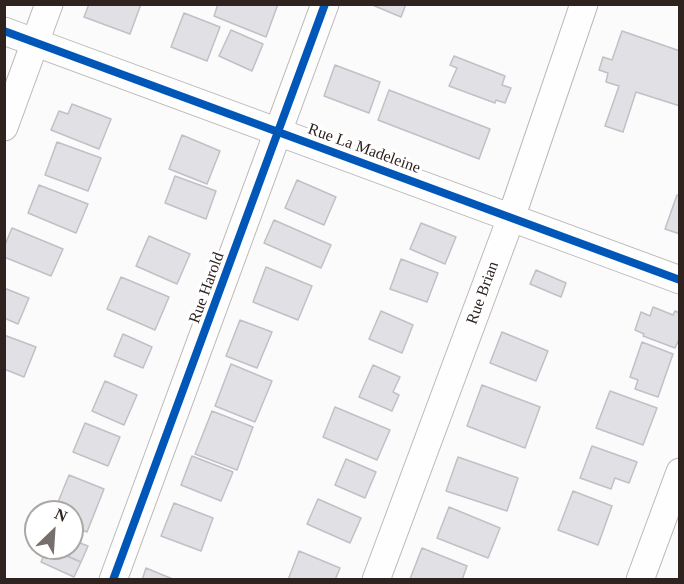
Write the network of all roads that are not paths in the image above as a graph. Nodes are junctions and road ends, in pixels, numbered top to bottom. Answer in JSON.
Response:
{"nodes":[{"id":1,"x":49,"y":4,"type":"edge"},
{"id":2,"x":325,"y":4,"type":"edge"},
{"id":3,"x":584,"y":4,"type":"edge"},
{"id":4,"x":4,"y":31,"type":"edge"},
{"id":5,"x":35,"y":42,"type":"junction"},
{"id":6,"x":4,"y":127,"type":"edge"},
{"id":7,"x":279,"y":132,"type":"junction"},
{"id":8,"x":511,"y":218,"type":"junction"},
{"id":9,"x":680,"y":280,"type":"edge"},
{"id":10,"x":680,"y":472,"type":"edge"},
{"id":11,"x":113,"y":579,"type":"edge"},
{"id":12,"x":376,"y":579,"type":"edge"},
{"id":13,"x":640,"y":579,"type":"edge"}],
"edges":[{"from":1,"to":5,"type":"street"},
{"from":2,"to":7,"type":"street","name":"Rue Harold"},
{"from":3,"to":8,"type":"street","name":"Rue Brian"},
{"from":4,"to":5,"type":"street","name":"Rue La Madeleine"},
{"from":5,"to":6,"type":"street"},
{"from":5,"to":7,"type":"street","name":"Rue La Madeleine"},
{"from":7,"to":8,"type":"street","name":"Rue La Madeleine"},
{"from":7,"to":11,"type":"street","name":"Rue Harold"},
{"from":8,"to":9,"type":"street","name":"Rue La Madeleine"},
{"from":8,"to":12,"type":"street","name":"Rue Brian"},
{"from":10,"to":13,"type":"street"}]}
